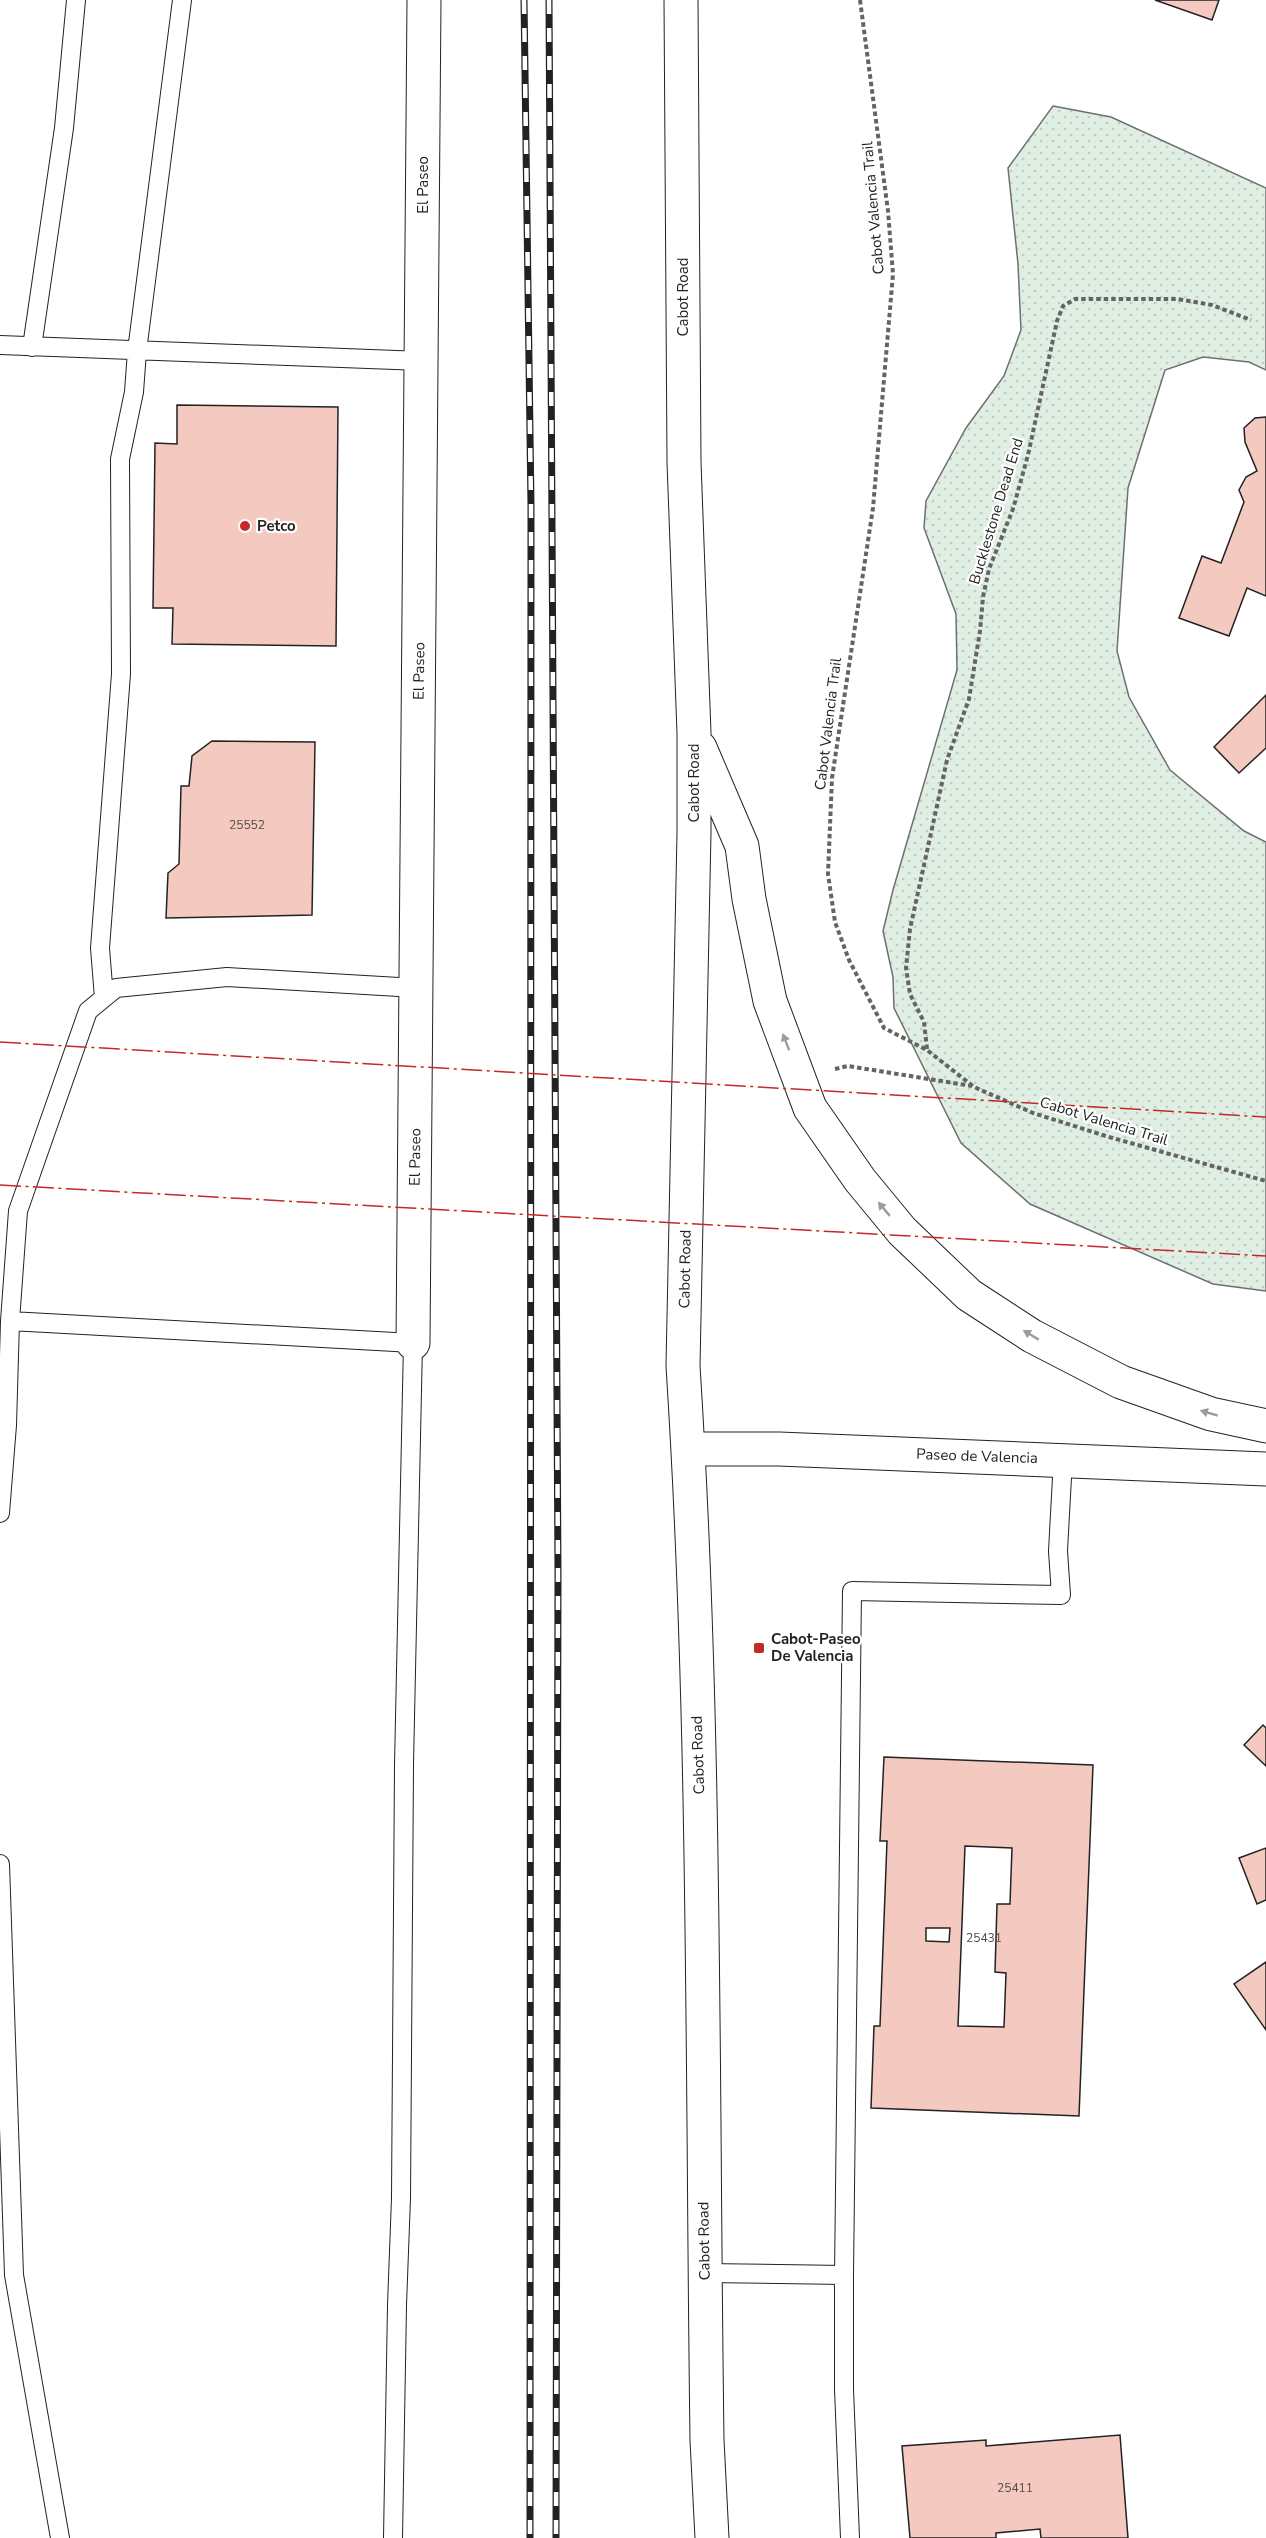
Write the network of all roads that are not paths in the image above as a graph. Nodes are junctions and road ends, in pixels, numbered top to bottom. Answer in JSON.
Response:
{"nodes":[{"id":1,"x":76,"y":0,"type":"edge"},
{"id":2,"x":182,"y":0,"type":"edge"},
{"id":3,"x":424,"y":0,"type":"edge"},
{"id":4,"x":681,"y":0,"type":"edge"},
{"id":5,"x":0,"y":345,"type":"edge"},
{"id":6,"x":32,"y":347,"type":"junction"},
{"id":7,"x":137,"y":351,"type":"junction"},
{"id":8,"x":422,"y":361,"type":"junction"},
{"id":9,"x":694,"y":733,"type":"junction"},
{"id":10,"x":416,"y":988,"type":"junction"},
{"id":11,"x":104,"y":999,"type":"junction"},
{"id":12,"x":10,"y":1321,"type":"junction"},
{"id":13,"x":413,"y":1343,"type":"junction"},
{"id":14,"x":1266,"y":1426,"type":"edge"},
{"id":15,"x":688,"y":1449,"type":"junction"},
{"id":16,"x":1064,"y":1459,"type":"junction"},
{"id":17,"x":1266,"y":1469,"type":"edge"},
{"id":18,"x":0,"y":1513,"type":"edge"},
{"id":19,"x":0,"y":1864,"type":"edge"},
{"id":20,"x":704,"y":2273,"type":"junction"},
{"id":21,"x":844,"y":2275,"type":"junction"},
{"id":22,"x":60,"y":2538,"type":"edge"},
{"id":23,"x":393,"y":2538,"type":"edge"},
{"id":24,"x":712,"y":2538,"type":"edge"},
{"id":25,"x":850,"y":2538,"type":"edge"}],
"edges":[{"from":1,"to":6,"type":"lane"},
{"from":2,"to":7,"type":"lane"},
{"from":3,"to":8,"type":"main road","name":"El Paseo"},
{"from":4,"to":9,"type":"main road","name":"Cabot Road"},
{"from":5,"to":6,"type":"lane"},
{"from":6,"to":7,"type":"lane"},
{"from":7,"to":8,"type":"lane"},
{"from":7,"to":11,"type":"lane"},
{"from":8,"to":10,"type":"main road","name":"El Paseo"},
{"from":14,"to":9,"type":"main road","one_way":true},
{"from":9,"to":15,"type":"main road","name":"Cabot Road"},
{"from":10,"to":11,"type":"lane"},
{"from":10,"to":13,"type":"main road","name":"El Paseo"},
{"from":11,"to":12,"type":"lane"},
{"from":12,"to":13,"type":"lane"},
{"from":12,"to":18,"type":"lane"},
{"from":13,"to":23,"type":"lane"},
{"from":15,"to":16,"type":"main road","name":"Paseo de Valencia"},
{"from":15,"to":20,"type":"main road","name":"Cabot Road"},
{"from":16,"to":17,"type":"main road","name":"Paseo de Valencia"},
{"from":16,"to":21,"type":"lane"},
{"from":19,"to":22,"type":"lane"},
{"from":20,"to":21,"type":"lane"},
{"from":20,"to":24,"type":"main road","name":"Cabot Road"},
{"from":21,"to":25,"type":"lane"}]}
